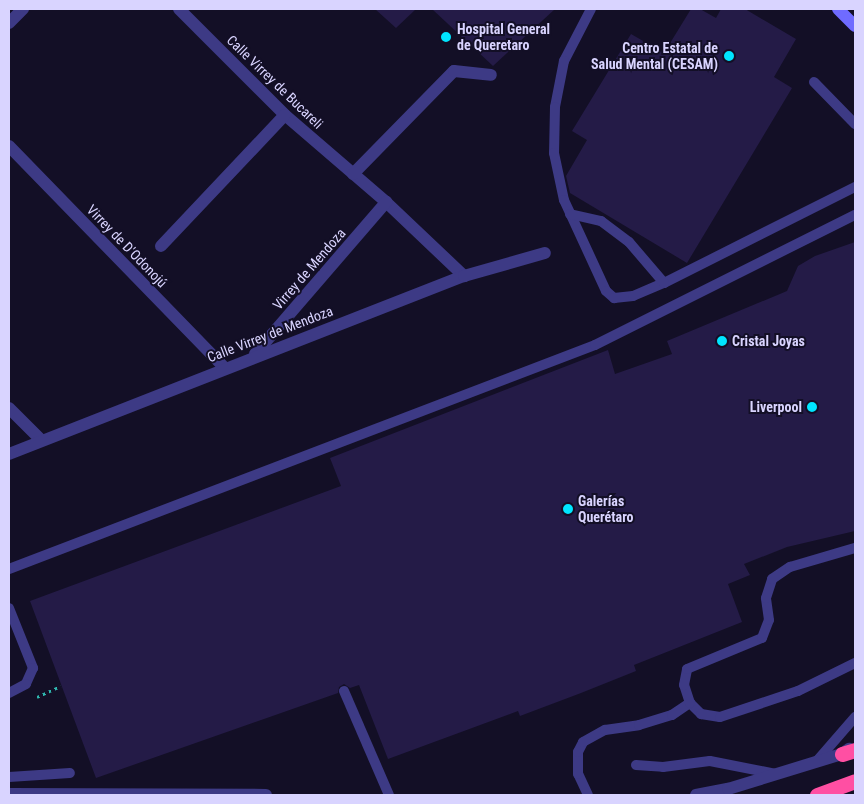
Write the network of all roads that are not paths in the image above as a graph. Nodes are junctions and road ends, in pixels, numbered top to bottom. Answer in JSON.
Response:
{"nodes":[{"id":1,"x":24,"y":9,"type":"edge"},
{"id":2,"x":179,"y":9,"type":"edge"},
{"id":3,"x":838,"y":9,"type":"edge"},
{"id":4,"x":591,"y":10,"type":"edge"},
{"id":5,"x":9,"y":23,"type":"edge"},
{"id":6,"x":855,"y":26,"type":"edge"},
{"id":7,"x":491,"y":75,"type":"dead end"},
{"id":8,"x":814,"y":82,"type":"dead end"},
{"id":9,"x":285,"y":115,"type":"junction"},
{"id":10,"x":855,"y":124,"type":"edge"},
{"id":11,"x":9,"y":146,"type":"edge"},
{"id":12,"x":353,"y":174,"type":"junction"},
{"id":13,"x":855,"y":187,"type":"edge"},
{"id":14,"x":386,"y":202,"type":"junction"},
{"id":15,"x":570,"y":214,"type":"junction"},
{"id":16,"x":855,"y":215,"type":"edge"},
{"id":17,"x":161,"y":246,"type":"dead end"},
{"id":18,"x":545,"y":253,"type":"dead end"},
{"id":19,"x":464,"y":276,"type":"junction"},
{"id":20,"x":664,"y":283,"type":"junction"},
{"id":21,"x":253,"y":356,"type":"junction"},
{"id":22,"x":224,"y":367,"type":"junction"},
{"id":23,"x":9,"y":408,"type":"edge"},
{"id":24,"x":41,"y":440,"type":"junction"},
{"id":25,"x":9,"y":454,"type":"edge"},
{"id":26,"x":855,"y":548,"type":"edge"},
{"id":27,"x":9,"y":569,"type":"edge"},
{"id":28,"x":9,"y":608,"type":"edge"},
{"id":29,"x":855,"y":663,"type":"edge"},
{"id":30,"x":344,"y":691,"type":"dead end"},
{"id":31,"x":9,"y":693,"type":"edge"},
{"id":32,"x":690,"y":703,"type":"junction"},
{"id":33,"x":855,"y":718,"type":"edge"},
{"id":34,"x":855,"y":744,"type":"edge"},
{"id":35,"x":849,"y":752,"type":"edge"},
{"id":36,"x":816,"y":762,"type":"junction"},
{"id":37,"x":636,"y":765,"type":"dead end"},
{"id":38,"x":70,"y":773,"type":"dead end"},
{"id":39,"x":776,"y":774,"type":"junction"},
{"id":40,"x":9,"y":777,"type":"edge"},
{"id":41,"x":855,"y":781,"type":"edge"},
{"id":42,"x":9,"y":794,"type":"edge"},
{"id":43,"x":266,"y":795,"type":"edge"},
{"id":44,"x":389,"y":795,"type":"edge"},
{"id":45,"x":588,"y":795,"type":"edge"},
{"id":46,"x":696,"y":795,"type":"edge"},
{"id":47,"x":817,"y":795,"type":"edge"}],
"edges":[{"from":1,"to":5,"type":"street"},
{"from":2,"to":9,"type":"street","name":"Calle Virrey de Bucareli"},
{"from":3,"to":6,"type":"main road"},
{"from":4,"to":15,"type":"lane"},
{"from":7,"to":12,"type":"street"},
{"from":8,"to":10,"type":"lane"},
{"from":9,"to":12,"type":"street","name":"Calle Virrey de Bucareli"},
{"from":9,"to":17,"type":"street"},
{"from":11,"to":22,"type":"street","name":"Virrey de D'Odonojú"},
{"from":12,"to":14,"type":"street","name":"Calle Virrey de Bucareli"},
{"from":13,"to":20,"type":"lane"},
{"from":14,"to":19,"type":"street","name":"Calle Virrey de Bucareli"},
{"from":14,"to":21,"type":"street","name":"Virrey de Mendoza"},
{"from":15,"to":20,"type":"lane"},
{"from":15,"to":20,"type":"lane"},
{"from":16,"to":27,"type":"lane"},
{"from":18,"to":19,"type":"street","name":"Calle Virrey de Mendoza"},
{"from":19,"to":21,"type":"street","name":"Calle Virrey de Mendoza"},
{"from":21,"to":22,"type":"street","name":"Calle Virrey de Mendoza"},
{"from":22,"to":24,"type":"street","name":"Calle Virrey de Mendoza"},
{"from":23,"to":24,"type":"street"},
{"from":24,"to":25,"type":"street","name":"Calle Virrey de Mendoza"},
{"from":26,"to":32,"type":"lane"},
{"from":28,"to":31,"type":"lane"},
{"from":29,"to":32,"type":"lane"},
{"from":30,"to":44,"type":"lane"},
{"from":32,"to":45,"type":"lane"},
{"from":33,"to":36,"type":"lane"},
{"from":34,"to":35,"type":"street"},
{"from":35,"to":36,"type":"street"},
{"from":36,"to":39,"type":"street"},
{"from":37,"to":39,"type":"lane"},
{"from":38,"to":40,"type":"lane"},
{"from":39,"to":46,"type":"street"},
{"from":41,"to":47,"type":"highway"},
{"from":42,"to":43,"type":"street"}]}
